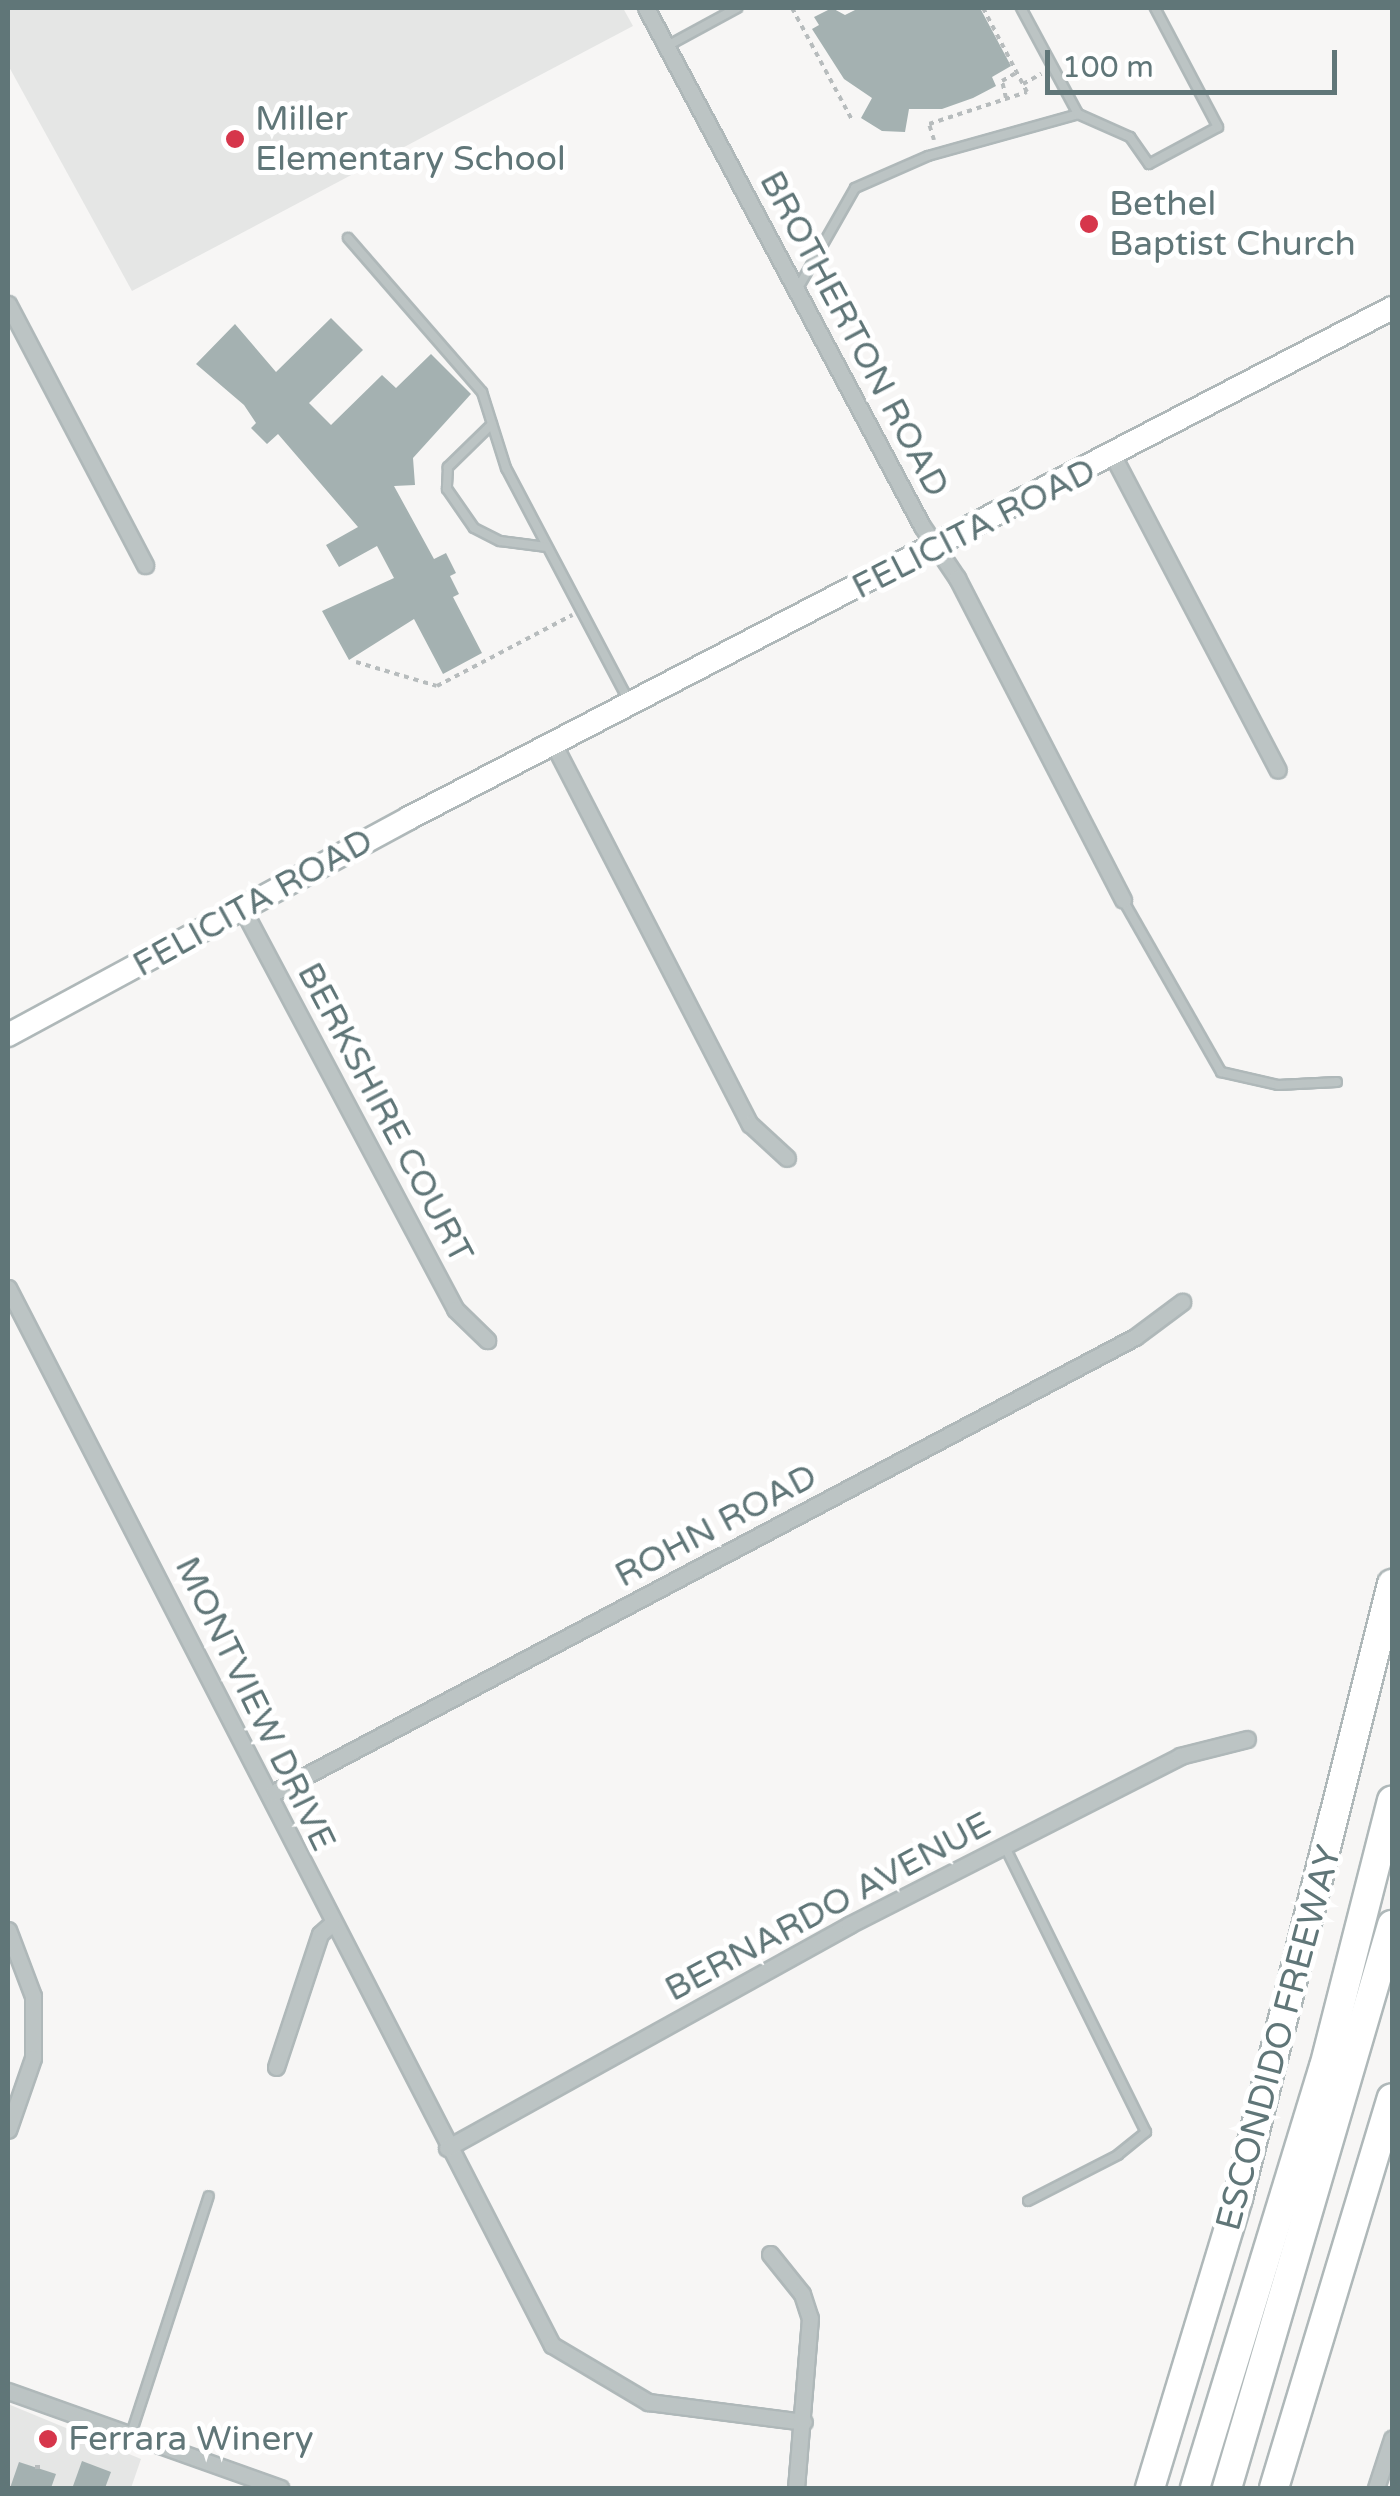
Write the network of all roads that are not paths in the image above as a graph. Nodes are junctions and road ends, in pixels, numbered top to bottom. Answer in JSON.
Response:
{"nodes":[{"id":1,"x":646,"y":8,"type":"edge"},
{"id":2,"x":738,"y":8,"type":"edge"},
{"id":3,"x":1021,"y":8,"type":"edge"},
{"id":4,"x":1154,"y":8,"type":"edge"},
{"id":5,"x":667,"y":46,"type":"junction"},
{"id":6,"x":1078,"y":114,"type":"junction"},
{"id":7,"x":348,"y":238,"type":"dead end"},
{"id":8,"x":797,"y":290,"type":"junction"},
{"id":9,"x":8,"y":304,"type":"edge"},
{"id":10,"x":1392,"y":308,"type":"edge"},
{"id":11,"x":492,"y":424,"type":"junction"},
{"id":12,"x":1114,"y":458,"type":"junction"},
{"id":13,"x":547,"y":547,"type":"junction"},
{"id":14,"x":937,"y":548,"type":"junction"},
{"id":15,"x":145,"y":565,"type":"dead end"},
{"id":16,"x":631,"y":705,"type":"junction"},
{"id":17,"x":554,"y":745,"type":"junction"},
{"id":18,"x":1278,"y":770,"type":"dead end"},
{"id":19,"x":1123,"y":900,"type":"joint"},
{"id":20,"x":242,"y":906,"type":"junction"},
{"id":21,"x":8,"y":1035,"type":"edge"},
{"id":22,"x":1337,"y":1082,"type":"dead end"},
{"id":23,"x":786,"y":1158,"type":"dead end"},
{"id":24,"x":8,"y":1288,"type":"edge"},
{"id":25,"x":1182,"y":1302,"type":"dead end"},
{"id":26,"x":487,"y":1340,"type":"dead end"},
{"id":27,"x":1392,"y":1584,"type":"edge"},
{"id":28,"x":1246,"y":1740,"type":"dead end"},
{"id":29,"x":273,"y":1794,"type":"junction"},
{"id":30,"x":1392,"y":1801,"type":"edge"},
{"id":31,"x":1005,"y":1847,"type":"junction"},
{"id":32,"x":331,"y":1924,"type":"junction"},
{"id":33,"x":1392,"y":1925,"type":"edge"},
{"id":34,"x":8,"y":1930,"type":"edge"},
{"id":35,"x":276,"y":2067,"type":"dead end"},
{"id":36,"x":1392,"y":2098,"type":"edge"},
{"id":37,"x":8,"y":2130,"type":"edge"},
{"id":38,"x":447,"y":2148,"type":"junction"},
{"id":39,"x":209,"y":2196,"type":"dead end"},
{"id":40,"x":1028,"y":2201,"type":"dead end"},
{"id":41,"x":770,"y":2254,"type":"dead end"},
{"id":42,"x":8,"y":2391,"type":"edge"},
{"id":43,"x":804,"y":2422,"type":"junction"},
{"id":44,"x":131,"y":2434,"type":"junction"},
{"id":45,"x":1392,"y":2439,"type":"edge"},
{"id":46,"x":279,"y":2488,"type":"edge"},
{"id":47,"x":796,"y":2488,"type":"edge"},
{"id":48,"x":1150,"y":2488,"type":"edge"},
{"id":49,"x":1195,"y":2488,"type":"edge"},
{"id":50,"x":1227,"y":2488,"type":"edge"},
{"id":51,"x":1274,"y":2488,"type":"edge"},
{"id":52,"x":1376,"y":2488,"type":"edge"}],
"edges":[{"from":1,"to":5,"type":"street","name":"BROTHERTON ROAD"},
{"from":2,"to":5,"type":"lane"},
{"from":3,"to":6,"type":"lane"},
{"from":4,"to":6,"type":"lane"},
{"from":5,"to":8,"type":"street","name":"BROTHERTON ROAD"},
{"from":6,"to":8,"type":"lane"},
{"from":7,"to":11,"type":"lane"},
{"from":8,"to":14,"type":"street","name":"BROTHERTON ROAD"},
{"from":9,"to":15,"type":"street"},
{"from":10,"to":12,"type":"main road","name":"FELICITA ROAD"},
{"from":11,"to":13,"type":"lane"},
{"from":11,"to":13,"type":"lane"},
{"from":12,"to":14,"type":"main road","name":"FELICITA ROAD"},
{"from":12,"to":18,"type":"street"},
{"from":13,"to":16,"type":"lane"},
{"from":14,"to":16,"type":"main road","name":"FELICITA ROAD"},
{"from":14,"to":19,"type":"street","name":"BROTHERTON ROAD"},
{"from":16,"to":17,"type":"main road","name":"FELICITA ROAD"},
{"from":17,"to":20,"type":"main road","name":"FELICITA ROAD"},
{"from":17,"to":23,"type":"street"},
{"from":19,"to":22,"type":"lane"},
{"from":20,"to":21,"type":"main road","name":"FELICITA ROAD"},
{"from":20,"to":26,"type":"street","name":"BERKSHIRE COURT"},
{"from":24,"to":29,"type":"street","name":"MONTVIEW DRIVE"},
{"from":25,"to":29,"type":"street","name":"ROHN ROAD"},
{"from":27,"to":48,"type":"highway","name":"ESCONDIDO FREEWAY"},
{"from":28,"to":31,"type":"street","name":"BERNARDO AVENUE"},
{"from":29,"to":32,"type":"street","name":"MONTVIEW DRIVE"},
{"from":30,"to":49,"type":"highway"},
{"from":31,"to":38,"type":"street","name":"BERNARDO AVENUE"},
{"from":31,"to":40,"type":"lane"},
{"from":32,"to":35,"type":"street"},
{"from":32,"to":38,"type":"street","name":"MONTVIEW DRIVE"},
{"from":33,"to":50,"type":"highway"},
{"from":34,"to":37,"type":"street"},
{"from":36,"to":51,"type":"highway"},
{"from":38,"to":43,"type":"street","name":"MONTVIEW DRIVE"},
{"from":39,"to":44,"type":"lane"},
{"from":41,"to":43,"type":"street"},
{"from":42,"to":44,"type":"street"},
{"from":43,"to":47,"type":"street"},
{"from":44,"to":46,"type":"street"},
{"from":45,"to":52,"type":"street"}]}
